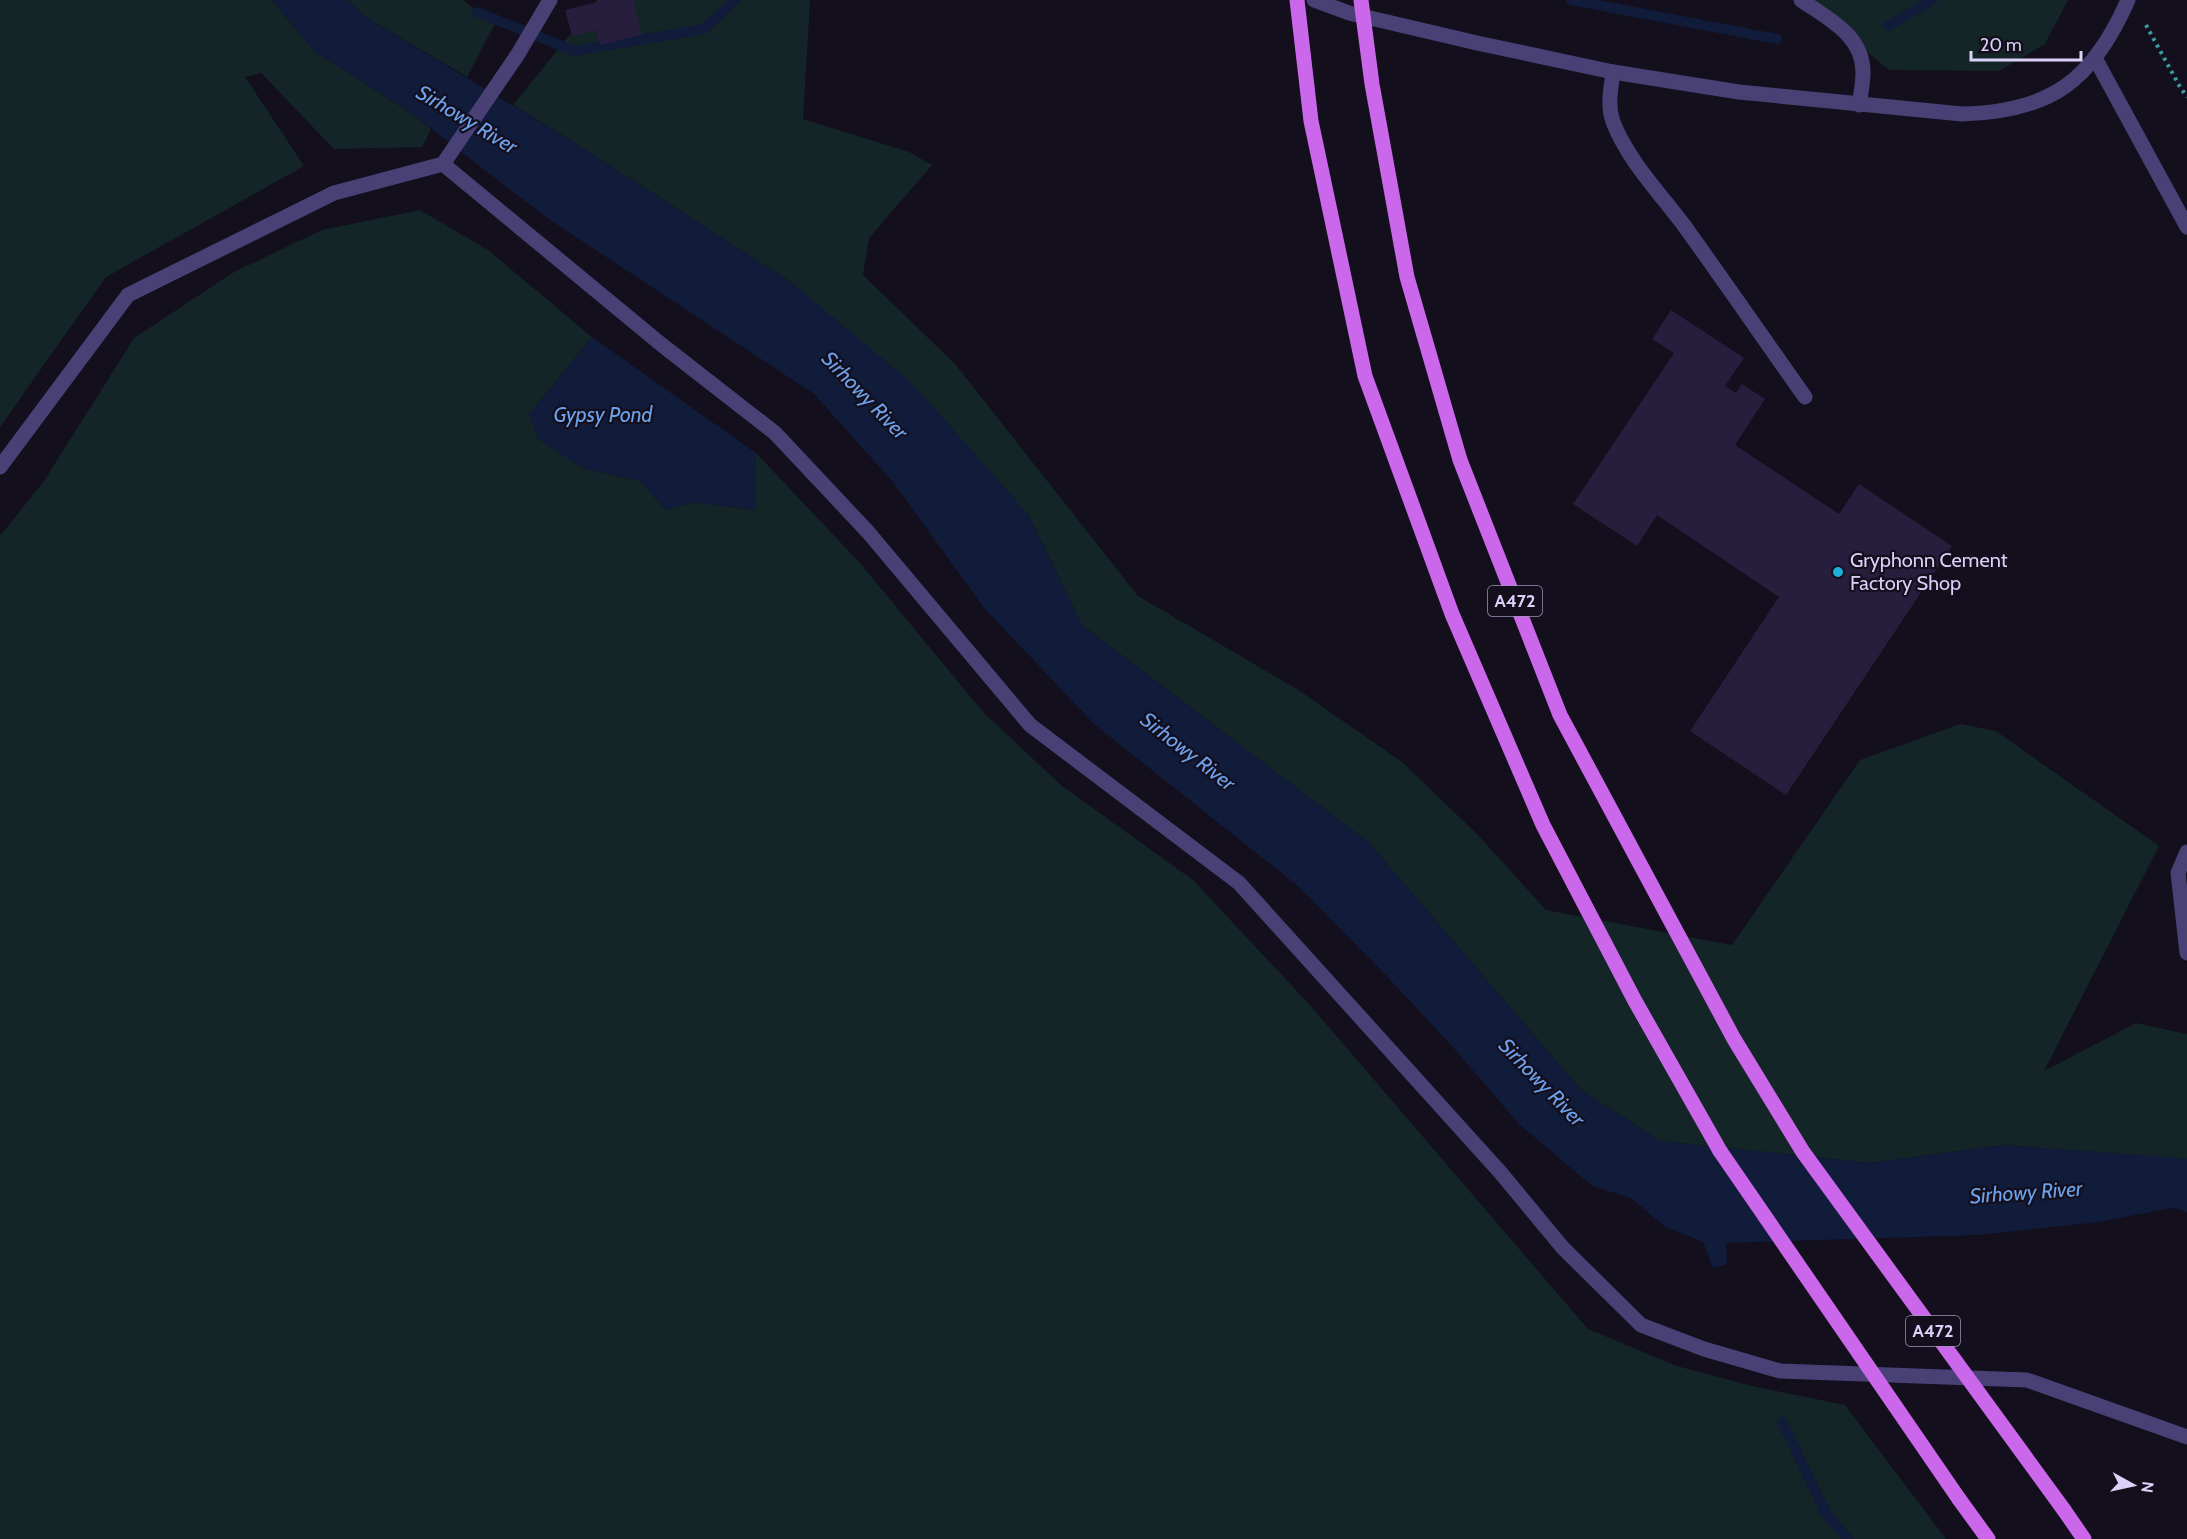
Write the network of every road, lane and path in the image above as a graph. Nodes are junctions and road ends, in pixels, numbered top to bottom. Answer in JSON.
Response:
{"nodes":[{"id":1,"x":1297,"y":0,"type":"edge"},
{"id":2,"x":1314,"y":0,"type":"edge"},
{"id":3,"x":1361,"y":0,"type":"edge"},
{"id":4,"x":1801,"y":0,"type":"edge"},
{"id":5,"x":2128,"y":0,"type":"edge"},
{"id":6,"x":548,"y":3,"type":"edge"},
{"id":7,"x":2144,"y":19,"type":"dead end"},
{"id":8,"x":2095,"y":58,"type":"junction"},
{"id":9,"x":1613,"y":72,"type":"junction"},
{"id":10,"x":2187,"y":97,"type":"edge"},
{"id":11,"x":1859,"y":105,"type":"junction"},
{"id":12,"x":443,"y":164,"type":"junction"},
{"id":13,"x":2187,"y":227,"type":"edge"},
{"id":14,"x":1805,"y":397,"type":"dead end"},
{"id":15,"x":0,"y":467,"type":"edge"},
{"id":16,"x":2187,"y":852,"type":"edge"},
{"id":17,"x":2187,"y":952,"type":"edge"},
{"id":18,"x":2187,"y":1437,"type":"edge"},
{"id":19,"x":1988,"y":1539,"type":"edge"},
{"id":20,"x":2084,"y":1539,"type":"edge"}],
"edges":[{"from":1,"to":19,"type":"main road","bridge":true},
{"from":2,"to":9,"type":"street"},
{"from":3,"to":20,"type":"main road","number":"A472","bridge":true},
{"from":4,"to":11,"type":"street"},
{"from":5,"to":8,"type":"street"},
{"from":6,"to":12,"type":"street"},
{"from":7,"to":10,"type":"path"},
{"from":8,"to":11,"type":"street"},
{"from":8,"to":13,"type":"street"},
{"from":9,"to":11,"type":"street"},
{"from":9,"to":14,"type":"street"},
{"from":12,"to":15,"type":"street"},
{"from":12,"to":18,"type":"street"},
{"from":16,"to":17,"type":"street"}]}
